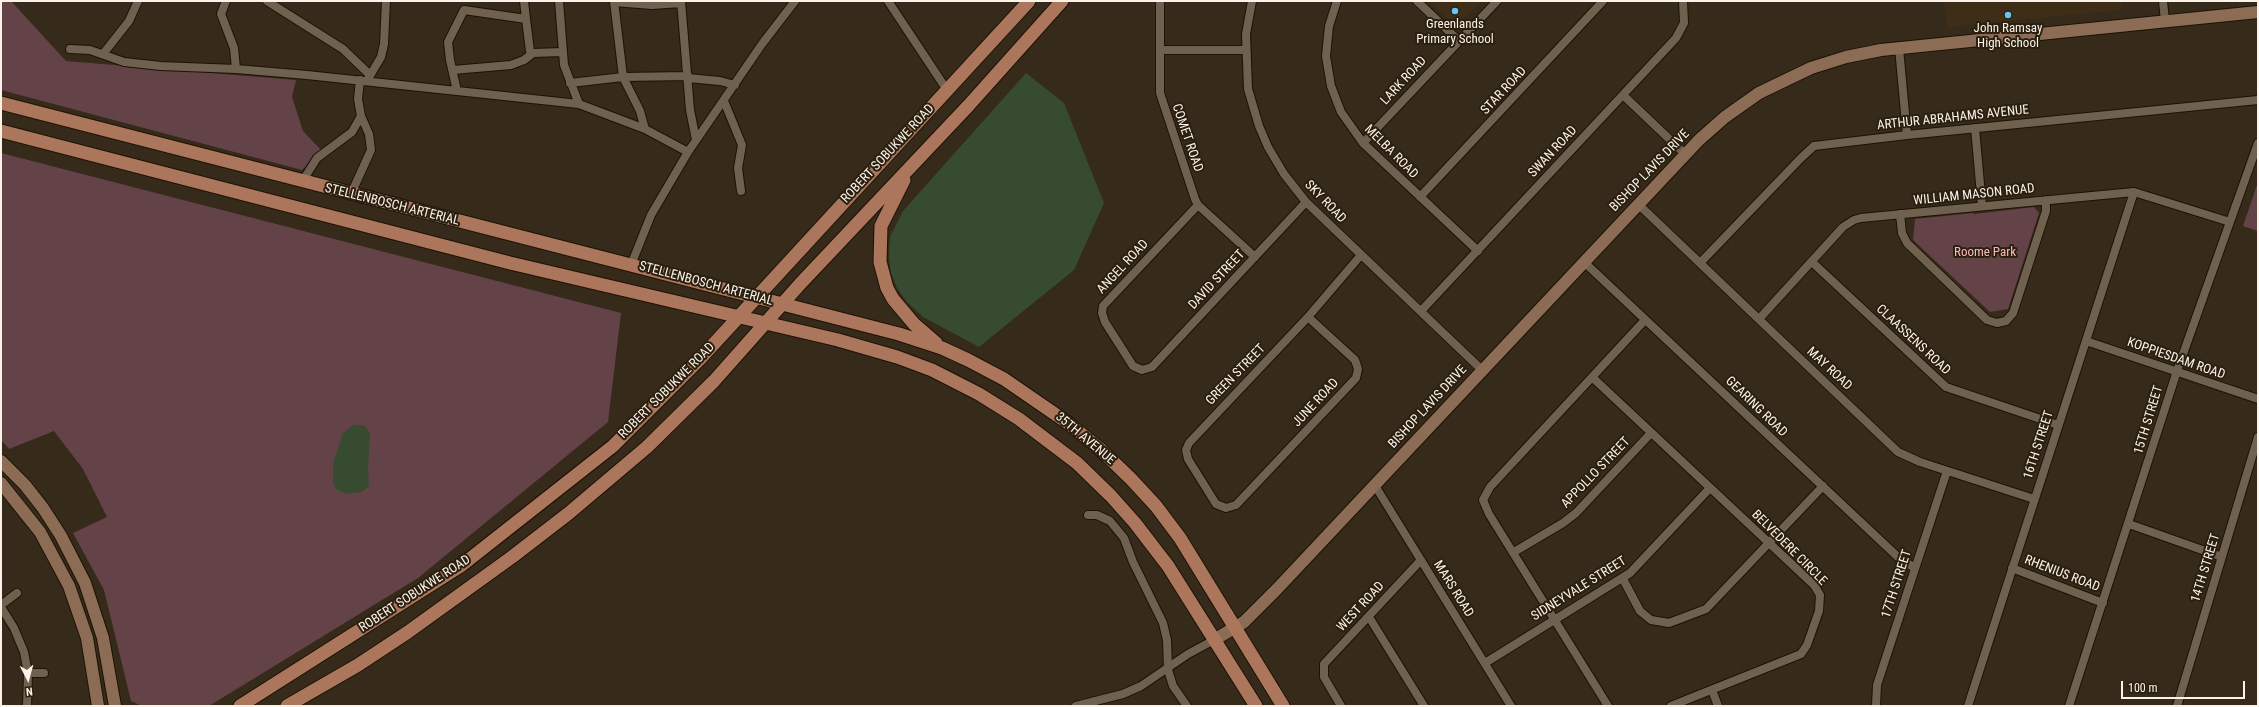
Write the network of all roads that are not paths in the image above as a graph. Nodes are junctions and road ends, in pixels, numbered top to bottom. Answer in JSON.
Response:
{"nodes":[{"id":1,"x":138,"y":1,"type":"edge"},
{"id":2,"x":226,"y":1,"type":"edge"},
{"id":3,"x":267,"y":1,"type":"edge"},
{"id":4,"x":386,"y":1,"type":"edge"},
{"id":5,"x":524,"y":1,"type":"edge"},
{"id":6,"x":559,"y":1,"type":"edge"},
{"id":7,"x":795,"y":1,"type":"edge"},
{"id":8,"x":888,"y":1,"type":"edge"},
{"id":9,"x":1029,"y":1,"type":"edge"},
{"id":10,"x":1062,"y":1,"type":"edge"},
{"id":11,"x":1160,"y":1,"type":"edge"},
{"id":12,"x":1252,"y":1,"type":"edge"},
{"id":13,"x":1337,"y":1,"type":"edge"},
{"id":14,"x":1417,"y":1,"type":"edge"},
{"id":15,"x":1497,"y":1,"type":"edge"},
{"id":16,"x":1603,"y":1,"type":"edge"},
{"id":17,"x":1683,"y":1,"type":"edge"},
{"id":18,"x":2163,"y":1,"type":"edge"},
{"id":19,"x":614,"y":2,"type":"edge"},
{"id":20,"x":681,"y":2,"type":"edge"},
{"id":21,"x":788,"y":5,"type":"edge"},
{"id":22,"x":2258,"y":12,"type":"edge"},
{"id":23,"x":526,"y":19,"type":"junction"},
{"id":24,"x":2165,"y":21,"type":"junction"},
{"id":25,"x":1459,"y":41,"type":"junction"},
{"id":26,"x":1899,"y":48,"type":"junction"},
{"id":27,"x":70,"y":50,"type":"dead end"},
{"id":28,"x":1160,"y":50,"type":"junction"},
{"id":29,"x":1245,"y":50,"type":"junction"},
{"id":30,"x":562,"y":52,"type":"junction"},
{"id":31,"x":533,"y":53,"type":"junction"},
{"id":32,"x":103,"y":54,"type":"junction"},
{"id":33,"x":236,"y":69,"type":"junction"},
{"id":34,"x":453,"y":70,"type":"junction"},
{"id":35,"x":623,"y":77,"type":"junction"},
{"id":36,"x":688,"y":77,"type":"junction"},
{"id":37,"x":365,"y":79,"type":"junction"},
{"id":38,"x":570,"y":83,"type":"junction"},
{"id":39,"x":735,"y":85,"type":"junction"},
{"id":40,"x":947,"y":90,"type":"junction"},
{"id":41,"x":457,"y":91,"type":"junction"},
{"id":42,"x":1623,"y":95,"type":"junction"},
{"id":43,"x":2258,"y":100,"type":"edge"},
{"id":44,"x":724,"y":101,"type":"junction"},
{"id":45,"x":1,"y":103,"type":"edge"},
{"id":46,"x":579,"y":104,"type":"junction"},
{"id":47,"x":361,"y":116,"type":"junction"},
{"id":48,"x":1975,"y":128,"type":"junction"},
{"id":49,"x":645,"y":129,"type":"junction"},
{"id":50,"x":1,"y":131,"type":"edge"},
{"id":51,"x":1907,"y":135,"type":"junction"},
{"id":52,"x":696,"y":140,"type":"junction"},
{"id":53,"x":1363,"y":143,"type":"junction"},
{"id":54,"x":2258,"y":143,"type":"edge"},
{"id":55,"x":688,"y":152,"type":"junction"},
{"id":56,"x":1685,"y":154,"type":"junction"},
{"id":57,"x":911,"y":166,"type":"junction"},
{"id":58,"x":302,"y":182,"type":"junction"},
{"id":59,"x":741,"y":191,"type":"dead end"},
{"id":60,"x":2134,"y":192,"type":"junction"},
{"id":61,"x":351,"y":194,"type":"junction"},
{"id":62,"x":1420,"y":197,"type":"junction"},
{"id":63,"x":2046,"y":200,"type":"junction"},
{"id":64,"x":1306,"y":202,"type":"junction"},
{"id":65,"x":1638,"y":204,"type":"junction"},
{"id":66,"x":1198,"y":205,"type":"junction"},
{"id":67,"x":1982,"y":206,"type":"junction"},
{"id":68,"x":1900,"y":214,"type":"junction"},
{"id":69,"x":2230,"y":222,"type":"junction"},
{"id":70,"x":1478,"y":250,"type":"junction"},
{"id":71,"x":1361,"y":255,"type":"junction"},
{"id":72,"x":1255,"y":257,"type":"junction"},
{"id":73,"x":1584,"y":262,"type":"junction"},
{"id":74,"x":1812,"y":262,"type":"junction"},
{"id":75,"x":1700,"y":263,"type":"junction"},
{"id":76,"x":631,"y":265,"type":"junction"},
{"id":77,"x":756,"y":298,"type":"junction"},
{"id":78,"x":784,"y":304,"type":"junction"},
{"id":79,"x":1421,"y":311,"type":"junction"},
{"id":80,"x":1308,"y":316,"type":"junction"},
{"id":81,"x":739,"y":317,"type":"junction"},
{"id":82,"x":1759,"y":319,"type":"junction"},
{"id":83,"x":1646,"y":320,"type":"junction"},
{"id":84,"x":767,"y":323,"type":"junction"},
{"id":85,"x":2086,"y":341,"type":"junction"},
{"id":86,"x":942,"y":348,"type":"junction"},
{"id":87,"x":1142,"y":370,"type":"joint"},
{"id":88,"x":1482,"y":370,"type":"junction"},
{"id":89,"x":2177,"y":371,"type":"junction"},
{"id":90,"x":1593,"y":378,"type":"junction"},
{"id":91,"x":2258,"y":400,"type":"edge"},
{"id":92,"x":2058,"y":425,"type":"junction"},
{"id":93,"x":1651,"y":432,"type":"junction"},
{"id":94,"x":2258,"y":438,"type":"edge"},
{"id":95,"x":1,"y":461,"type":"edge"},
{"id":96,"x":1947,"y":471,"type":"junction"},
{"id":97,"x":1,"y":483,"type":"edge"},
{"id":98,"x":1374,"y":484,"type":"junction"},
{"id":99,"x":1823,"y":486,"type":"junction"},
{"id":100,"x":1709,"y":489,"type":"junction"},
{"id":101,"x":2034,"y":499,"type":"junction"},
{"id":102,"x":1236,"y":505,"type":"joint"},
{"id":103,"x":1088,"y":515,"type":"dead end"},
{"id":104,"x":2129,"y":524,"type":"junction"},
{"id":105,"x":1769,"y":544,"type":"junction"},
{"id":106,"x":1514,"y":552,"type":"junction"},
{"id":107,"x":2222,"y":556,"type":"junction"},
{"id":108,"x":1421,"y":560,"type":"junction"},
{"id":109,"x":1915,"y":568,"type":"junction"},
{"id":110,"x":2012,"y":568,"type":"junction"},
{"id":111,"x":1622,"y":579,"type":"junction"},
{"id":112,"x":17,"y":593,"type":"dead end"},
{"id":113,"x":2102,"y":603,"type":"junction"},
{"id":114,"x":1,"y":606,"type":"edge"},
{"id":115,"x":1369,"y":617,"type":"junction"},
{"id":116,"x":1554,"y":619,"type":"junction"},
{"id":117,"x":1234,"y":628,"type":"junction"},
{"id":118,"x":1214,"y":640,"type":"junction"},
{"id":119,"x":1485,"y":663,"type":"junction"},
{"id":120,"x":358,"y":665,"type":"junction"},
{"id":121,"x":1168,"y":670,"type":"junction"},
{"id":122,"x":28,"y":673,"type":"junction"},
{"id":123,"x":44,"y":673,"type":"dead end"},
{"id":124,"x":1712,"y":690,"type":"junction"},
{"id":125,"x":27,"y":706,"type":"edge"},
{"id":126,"x":98,"y":706,"type":"edge"},
{"id":127,"x":115,"y":706,"type":"edge"},
{"id":128,"x":240,"y":706,"type":"edge"},
{"id":129,"x":287,"y":706,"type":"edge"},
{"id":130,"x":302,"y":706,"type":"edge"},
{"id":131,"x":1076,"y":706,"type":"edge"},
{"id":132,"x":1187,"y":706,"type":"edge"},
{"id":133,"x":1256,"y":706,"type":"edge"},
{"id":134,"x":1283,"y":706,"type":"edge"},
{"id":135,"x":1341,"y":706,"type":"edge"},
{"id":136,"x":1424,"y":706,"type":"edge"},
{"id":137,"x":1511,"y":706,"type":"edge"},
{"id":138,"x":1608,"y":706,"type":"edge"},
{"id":139,"x":1671,"y":706,"type":"edge"},
{"id":140,"x":1718,"y":706,"type":"edge"},
{"id":141,"x":1876,"y":706,"type":"edge"},
{"id":142,"x":1968,"y":706,"type":"edge"},
{"id":143,"x":2069,"y":706,"type":"edge"},
{"id":144,"x":2177,"y":706,"type":"edge"}],
"edges":[{"from":1,"to":32,"type":"street"},
{"from":2,"to":33,"type":"street"},
{"from":3,"to":37,"type":"street"},
{"from":4,"to":37,"type":"street"},
{"from":5,"to":23,"type":"street"},
{"from":6,"to":30,"type":"street"},
{"from":7,"to":21,"type":"street"},
{"from":8,"to":40,"type":"street"},
{"from":9,"to":40,"type":"main road","name":"ROBERT SOBUKWE ROAD"},
{"from":10,"to":57,"type":"main road","name":"ROBERT SOBUKWE ROAD"},
{"from":11,"to":28,"type":"street","name":"COMET ROAD"},
{"from":12,"to":29,"type":"street","name":"SKY ROAD"},
{"from":13,"to":53,"type":"street","name":"MELBA ROAD"},
{"from":14,"to":25,"type":"street"},
{"from":15,"to":25,"type":"street","name":"LARK ROAD"},
{"from":16,"to":62,"type":"street","name":"STAR ROAD"},
{"from":17,"to":42,"type":"street","name":"SWAN ROAD"},
{"from":18,"to":24,"type":"street"},
{"from":19,"to":20,"type":"street"},
{"from":19,"to":35,"type":"street"},
{"from":20,"to":36,"type":"street"},
{"from":21,"to":39,"type":"street"},
{"from":22,"to":24,"type":"street","name":"BISHOP LAVIS DRIVE"},
{"from":23,"to":31,"type":"street"},
{"from":23,"to":34,"type":"street"},
{"from":24,"to":26,"type":"street","name":"BISHOP LAVIS DRIVE"},
{"from":25,"to":53,"type":"street","name":"LARK ROAD"},
{"from":26,"to":51,"type":"street"},
{"from":26,"to":56,"type":"street","name":"BISHOP LAVIS DRIVE"},
{"from":27,"to":32,"type":"street"},
{"from":28,"to":29,"type":"street"},
{"from":28,"to":66,"type":"street","name":"COMET ROAD"},
{"from":29,"to":64,"type":"street","name":"SKY ROAD"},
{"from":30,"to":31,"type":"street"},
{"from":30,"to":38,"type":"street"},
{"from":31,"to":34,"type":"street"},
{"from":32,"to":33,"type":"street"},
{"from":33,"to":37,"type":"street"},
{"from":34,"to":41,"type":"street"},
{"from":35,"to":36,"type":"street"},
{"from":35,"to":38,"type":"street"},
{"from":35,"to":49,"type":"street"},
{"from":36,"to":39,"type":"street"},
{"from":36,"to":52,"type":"street"},
{"from":37,"to":41,"type":"street"},
{"from":37,"to":47,"type":"street"},
{"from":38,"to":46,"type":"street"},
{"from":39,"to":44,"type":"street"},
{"from":40,"to":77,"type":"main road","name":"ROBERT SOBUKWE ROAD"},
{"from":41,"to":46,"type":"street"},
{"from":42,"to":56,"type":"street"},
{"from":42,"to":70,"type":"street","name":"SWAN ROAD"},
{"from":43,"to":48,"type":"street","name":"ARTHUR ABRAHAMS AVENUE"},
{"from":44,"to":52,"type":"street"},
{"from":44,"to":59,"type":"street"},
{"from":45,"to":58,"type":"main road","name":"STELLENBOSCH ARTERIAL"},
{"from":46,"to":49,"type":"street"},
{"from":47,"to":58,"type":"street"},
{"from":47,"to":61,"type":"street"},
{"from":48,"to":51,"type":"street","name":"ARTHUR ABRAHAMS AVENUE"},
{"from":48,"to":67,"type":"street"},
{"from":49,"to":55,"type":"street"},
{"from":50,"to":81,"type":"main road","name":"STELLENBOSCH ARTERIAL"},
{"from":51,"to":75,"type":"street","name":"ARTHUR ABRAHAMS AVENUE"},
{"from":52,"to":55,"type":"street"},
{"from":53,"to":62,"type":"street","name":"MELBA ROAD"},
{"from":54,"to":69,"type":"street","name":"15TH STREET"},
{"from":55,"to":76,"type":"street"},
{"from":56,"to":65,"type":"street","name":"BISHOP LAVIS DRIVE"},
{"from":57,"to":78,"type":"main road","name":"ROBERT SOBUKWE ROAD"},
{"from":57,"to":86,"type":"main road"},
{"from":58,"to":61,"type":"main road","name":"STELLENBOSCH ARTERIAL"},
{"from":60,"to":63,"type":"street","name":"WILLIAM MASON ROAD"},
{"from":60,"to":69,"type":"street","name":"WILLIAM MASON ROAD"},
{"from":60,"to":85,"type":"street","name":"16TH STREET"},
{"from":61,"to":76,"type":"main road","name":"STELLENBOSCH ARTERIAL"},
{"from":62,"to":70,"type":"street","name":"MELBA ROAD"},
{"from":63,"to":67,"type":"street","name":"WILLIAM MASON ROAD"},
{"from":63,"to":68,"type":"street"},
{"from":64,"to":71,"type":"street","name":"SKY ROAD"},
{"from":64,"to":72,"type":"street","name":"DAVID STREET"},
{"from":65,"to":73,"type":"street","name":"BISHOP LAVIS DRIVE"},
{"from":65,"to":75,"type":"street","name":"MAY ROAD"},
{"from":66,"to":72,"type":"street","name":"COMET ROAD"},
{"from":66,"to":87,"type":"street","name":"ANGEL ROAD"},
{"from":67,"to":68,"type":"street","name":"WILLIAM MASON ROAD"},
{"from":68,"to":74,"type":"street","name":"WILLIAM MASON ROAD"},
{"from":69,"to":89,"type":"street","name":"15TH STREET"},
{"from":70,"to":79,"type":"street","name":"SWAN ROAD"},
{"from":71,"to":79,"type":"street","name":"SKY ROAD"},
{"from":71,"to":80,"type":"street","name":"GREEN STREET"},
{"from":72,"to":87,"type":"street","name":"DAVID STREET"},
{"from":73,"to":83,"type":"street","name":"GEARING ROAD"},
{"from":73,"to":88,"type":"street","name":"BISHOP LAVIS DRIVE"},
{"from":74,"to":82,"type":"street","name":"WILLIAM MASON ROAD"},
{"from":74,"to":92,"type":"street","name":"CLAASSENS ROAD"},
{"from":75,"to":82,"type":"street","name":"MAY ROAD"},
{"from":76,"to":77,"type":"main road","name":"STELLENBOSCH ARTERIAL"},
{"from":77,"to":78,"type":"main road","name":"STELLENBOSCH ARTERIAL"},
{"from":77,"to":81,"type":"main road","name":"ROBERT SOBUKWE ROAD"},
{"from":78,"to":84,"type":"main road","name":"ROBERT SOBUKWE ROAD"},
{"from":78,"to":86,"type":"main road","name":"35TH AVENUE"},
{"from":79,"to":88,"type":"street","name":"SKY ROAD"},
{"from":80,"to":102,"type":"street","name":"JUNE ROAD"},
{"from":80,"to":102,"type":"street","name":"GREEN STREET"},
{"from":81,"to":84,"type":"main road","name":"STELLENBOSCH ARTERIAL"},
{"from":81,"to":128,"type":"main road","name":"ROBERT SOBUKWE ROAD"},
{"from":82,"to":96,"type":"street","name":"MAY ROAD"},
{"from":83,"to":90,"type":"street"},
{"from":83,"to":99,"type":"street","name":"GEARING ROAD"},
{"from":84,"to":118,"type":"main road","name":"35TH AVENUE"},
{"from":84,"to":120,"type":"main road","name":"ROBERT SOBUKWE ROAD"},
{"from":85,"to":89,"type":"street","name":"KOPPIESDAM ROAD"},
{"from":85,"to":92,"type":"street","name":"16TH STREET"},
{"from":86,"to":117,"type":"main road","name":"35TH AVENUE"},
{"from":88,"to":98,"type":"street","name":"BISHOP LAVIS DRIVE"},
{"from":89,"to":91,"type":"street","name":"KOPPIESDAM ROAD"},
{"from":89,"to":104,"type":"street","name":"15TH STREET"},
{"from":90,"to":93,"type":"street","name":"BELVEDERE CIRCLE"},
{"from":90,"to":106,"type":"street"},
{"from":92,"to":101,"type":"street","name":"16TH STREET"},
{"from":93,"to":100,"type":"street","name":"BELVEDERE CIRCLE"},
{"from":93,"to":106,"type":"street","name":"APPOLLO STREET"},
{"from":94,"to":107,"type":"street","name":"14TH STREET"},
{"from":95,"to":127,"type":"street"},
{"from":96,"to":101,"type":"street","name":"MAY ROAD"},
{"from":96,"to":109,"type":"street","name":"17TH STREET"},
{"from":97,"to":126,"type":"street"},
{"from":98,"to":108,"type":"street","name":"MARS ROAD"},
{"from":98,"to":117,"type":"street","name":"BISHOP LAVIS DRIVE"},
{"from":99,"to":105,"type":"street"},
{"from":99,"to":109,"type":"street","name":"GEARING ROAD"},
{"from":100,"to":105,"type":"street","name":"BELVEDERE CIRCLE"},
{"from":100,"to":111,"type":"street","name":"SIDNEYVALE STREET"},
{"from":101,"to":110,"type":"street","name":"16TH STREET"},
{"from":103,"to":121,"type":"street"},
{"from":104,"to":107,"type":"street"},
{"from":104,"to":113,"type":"street","name":"15TH STREET"},
{"from":105,"to":111,"type":"street"},
{"from":105,"to":124,"type":"street","name":"BELVEDERE CIRCLE"},
{"from":106,"to":116,"type":"street"},
{"from":107,"to":144,"type":"street","name":"14TH STREET"},
{"from":108,"to":115,"type":"street","name":"WEST ROAD"},
{"from":108,"to":119,"type":"street","name":"MARS ROAD"},
{"from":109,"to":141,"type":"street","name":"17TH STREET"},
{"from":110,"to":113,"type":"street","name":"RHENIUS ROAD"},
{"from":110,"to":142,"type":"street","name":"16TH STREET"},
{"from":111,"to":116,"type":"street","name":"SIDNEYVALE STREET"},
{"from":112,"to":114,"type":"street"},
{"from":113,"to":143,"type":"street","name":"15TH STREET"},
{"from":114,"to":122,"type":"street"},
{"from":115,"to":135,"type":"street","name":"WEST ROAD"},
{"from":115,"to":136,"type":"street"},
{"from":116,"to":119,"type":"street","name":"SIDNEYVALE STREET"},
{"from":116,"to":138,"type":"street"},
{"from":117,"to":118,"type":"street","name":"BISHOP LAVIS DRIVE"},
{"from":117,"to":134,"type":"main road","name":"35TH AVENUE"},
{"from":118,"to":121,"type":"street"},
{"from":118,"to":133,"type":"main road","name":"35TH AVENUE"},
{"from":119,"to":137,"type":"street","name":"MARS ROAD"},
{"from":120,"to":129,"type":"main road","name":"ROBERT SOBUKWE ROAD"},
{"from":120,"to":130,"type":"main road"},
{"from":121,"to":131,"type":"street"},
{"from":121,"to":132,"type":"street"},
{"from":122,"to":123,"type":"street"},
{"from":122,"to":125,"type":"street"},
{"from":124,"to":139,"type":"street","name":"BELVEDERE CIRCLE"},
{"from":124,"to":140,"type":"street"}]}
